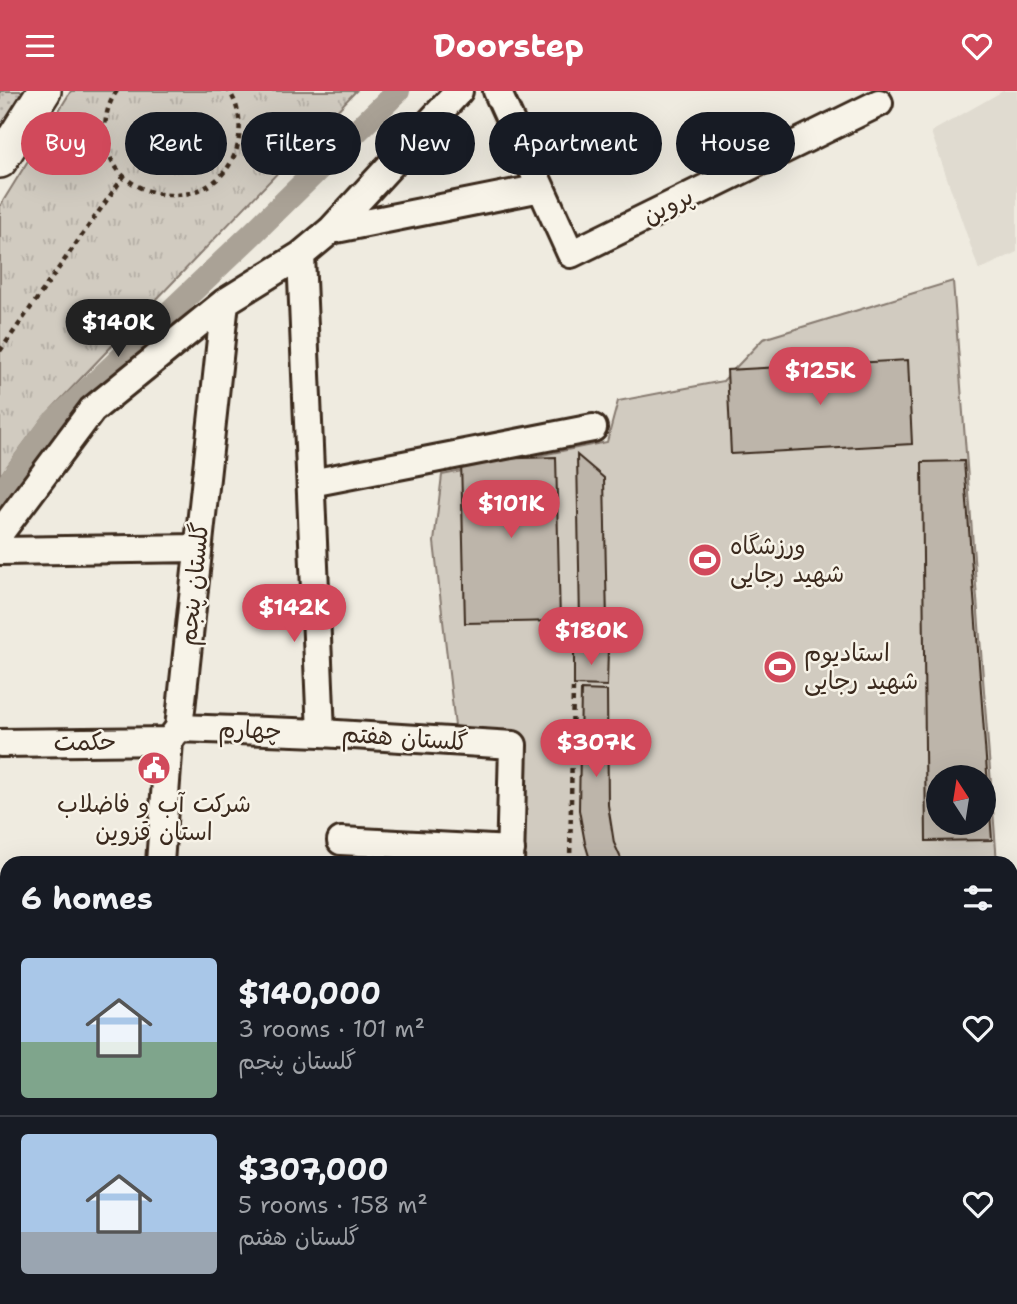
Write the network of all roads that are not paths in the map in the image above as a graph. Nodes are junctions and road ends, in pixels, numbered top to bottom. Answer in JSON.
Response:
{"nodes":[{"id":1,"x":44,"y":91,"type":"edge"},
{"id":2,"x":459,"y":91,"type":"edge"},
{"id":3,"x":497,"y":91,"type":"edge"},
{"id":4,"x":879,"y":103,"type":"dead end"},
{"id":5,"x":0,"y":161,"type":"edge"},
{"id":6,"x":541,"y":187,"type":"junction"},
{"id":7,"x":331,"y":230,"type":"junction"},
{"id":8,"x":301,"y":255,"type":"junction"},
{"id":9,"x":225,"y":302,"type":"junction"},
{"id":10,"x":593,"y":428,"type":"dead end"},
{"id":11,"x":311,"y":483,"type":"junction"},
{"id":12,"x":0,"y":533,"type":"edge"},
{"id":13,"x":198,"y":548,"type":"junction"},
{"id":14,"x":0,"y":551,"type":"edge"},
{"id":15,"x":321,"y":733,"type":"junction"},
{"id":16,"x":174,"y":735,"type":"junction"},
{"id":17,"x":0,"y":743,"type":"edge"},
{"id":18,"x":341,"y":841,"type":"dead end"},
{"id":19,"x":161,"y":856,"type":"edge"},
{"id":20,"x":500,"y":856,"type":"edge"},
{"id":21,"x":511,"y":856,"type":"edge"}],
"edges":[{"from":1,"to":5,"type":"main road"},
{"from":2,"to":7,"type":"street"},
{"from":3,"to":6,"type":"street"},
{"from":4,"to":6,"type":"street","name":"پروین"},
{"from":6,"to":7,"type":"street"},
{"from":7,"to":8,"type":"street"},
{"from":8,"to":9,"type":"street"},
{"from":8,"to":11,"type":"street","name":"گلستان هفتم"},
{"from":9,"to":12,"type":"street"},
{"from":9,"to":13,"type":"street","name":"گلستان پنجم"},
{"from":10,"to":11,"type":"street"},
{"from":11,"to":15,"type":"street","name":"گلستان هفتم"},
{"from":13,"to":14,"type":"street"},
{"from":13,"to":16,"type":"street","name":"گلستان پنجم"},
{"from":15,"to":16,"type":"street","name":"چهارم"},
{"from":15,"to":21,"type":"street","name":"گلستان هفتم"},
{"from":16,"to":17,"type":"street","name":"حکمت"},
{"from":16,"to":19,"type":"street","name":"گلستان پنجم"},
{"from":18,"to":20,"type":"street"}]}
